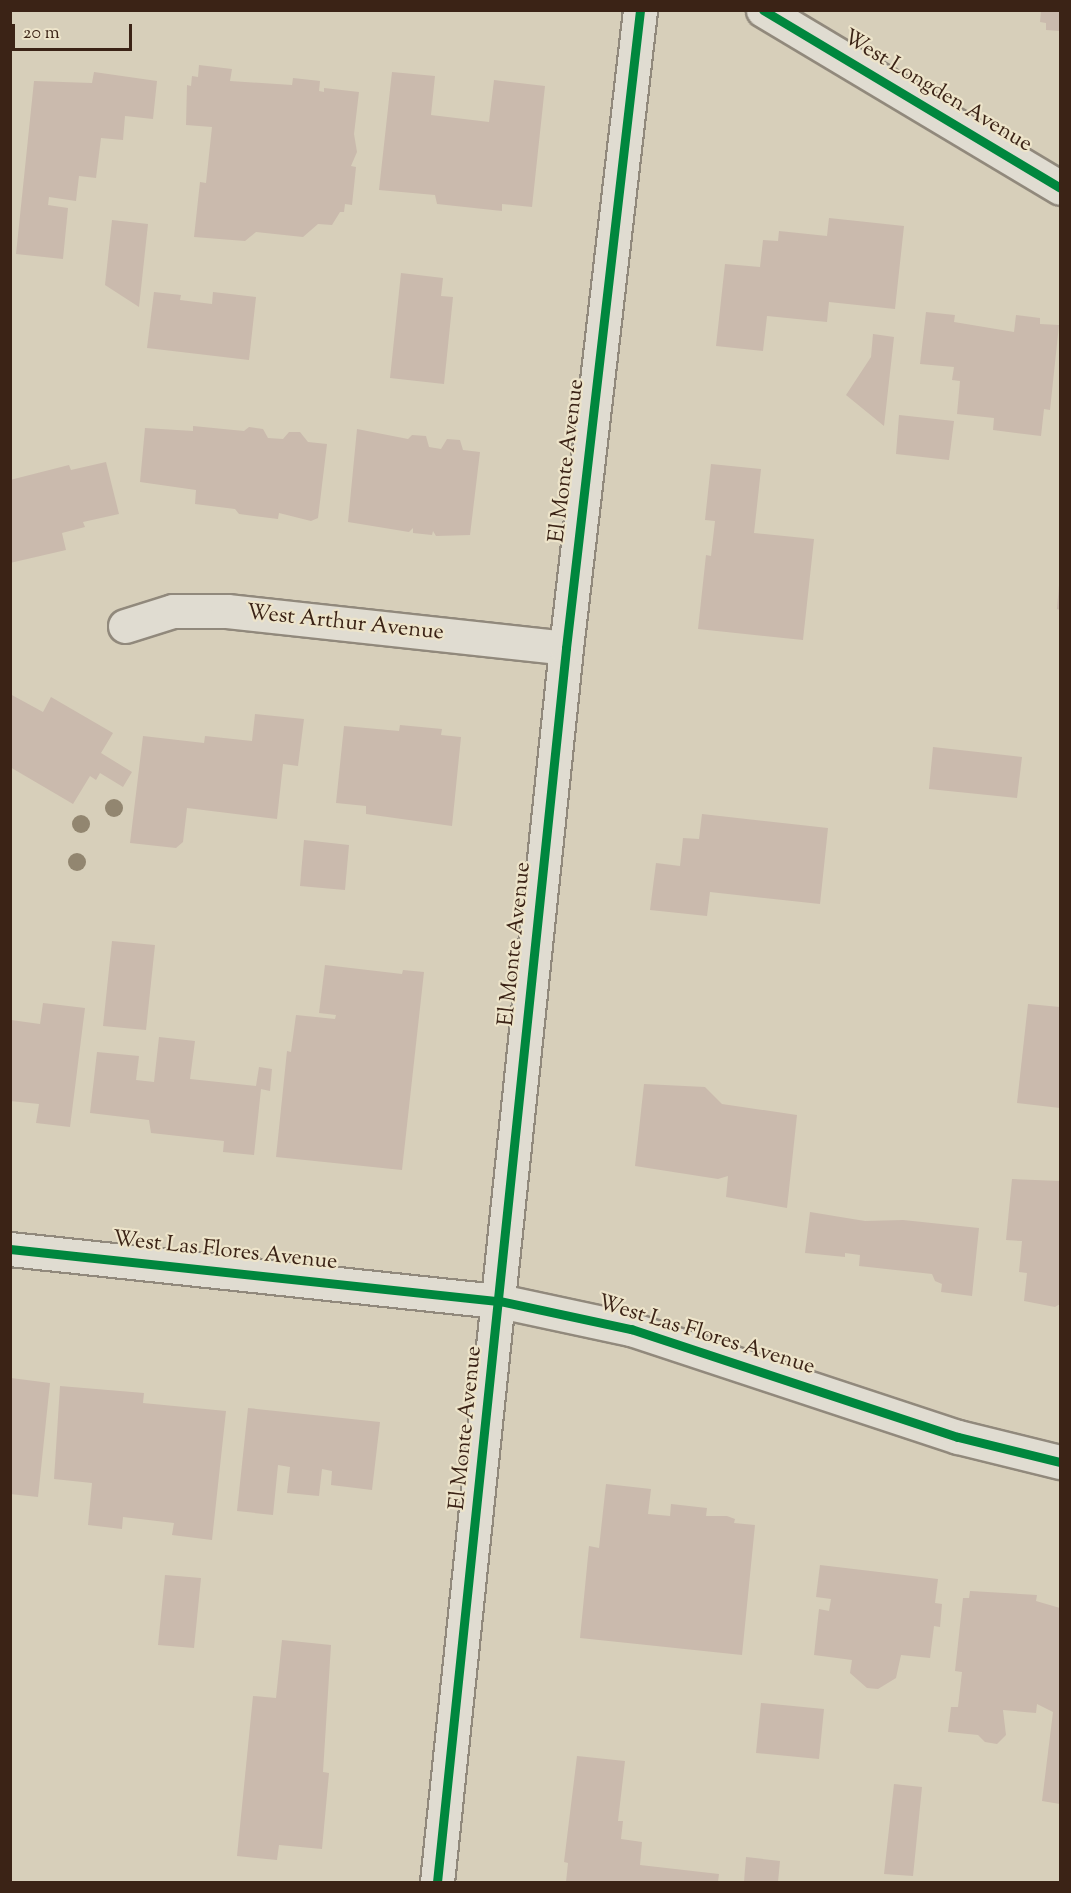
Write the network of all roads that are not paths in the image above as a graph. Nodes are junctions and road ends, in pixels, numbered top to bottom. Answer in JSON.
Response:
{"nodes":[{"id":1,"x":640,"y":10,"type":"edge"},
{"id":2,"x":763,"y":10,"type":"edge"},
{"id":3,"x":1060,"y":188,"type":"edge"},
{"id":4,"x":125,"y":626,"type":"dead end"},
{"id":5,"x":566,"y":648,"type":"junction"},
{"id":6,"x":10,"y":1249,"type":"edge"},
{"id":7,"x":500,"y":1301,"type":"junction"},
{"id":8,"x":1060,"y":1462,"type":"edge"},
{"id":9,"x":437,"y":1882,"type":"edge"}],
"edges":[{"from":1,"to":5,"type":"street","name":"El Monte Avenue"},
{"from":2,"to":3,"type":"street","name":"West Longden Avenue"},
{"from":4,"to":5,"type":"street","name":"West Arthur Avenue"},
{"from":5,"to":7,"type":"street","name":"El Monte Avenue"},
{"from":6,"to":7,"type":"street","name":"West Las Flores Avenue"},
{"from":7,"to":8,"type":"street","name":"West Las Flores Avenue"},
{"from":7,"to":9,"type":"street","name":"El Monte Avenue"}]}
